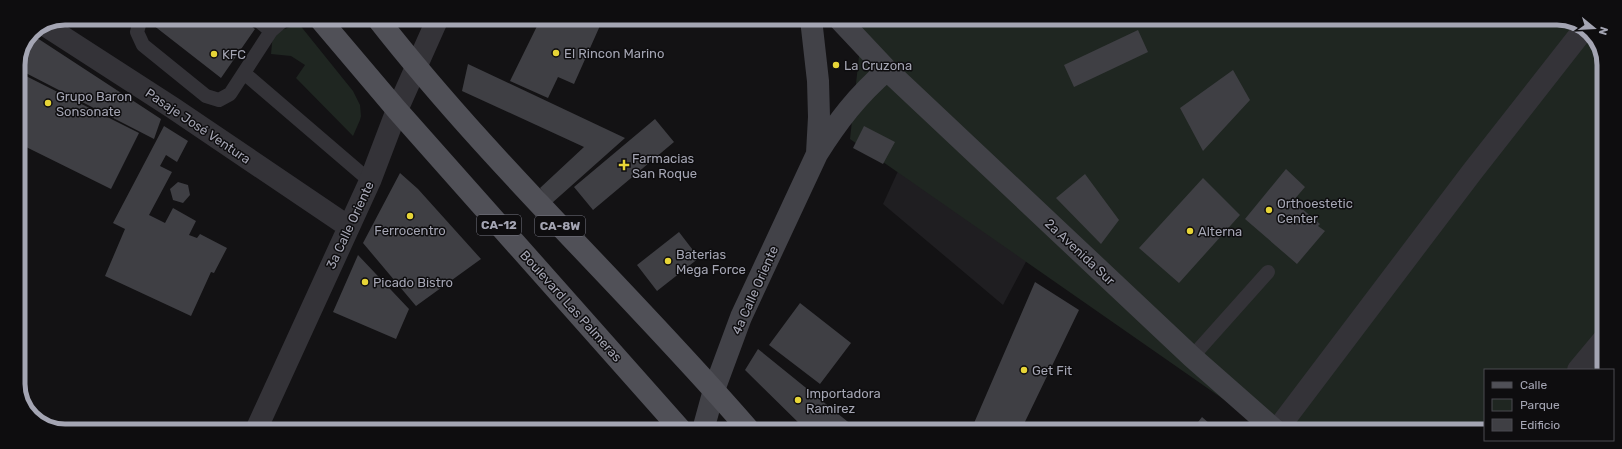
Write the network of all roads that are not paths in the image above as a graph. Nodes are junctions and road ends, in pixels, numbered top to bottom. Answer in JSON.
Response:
{"nodes":[{"id":1,"x":139,"y":25,"type":"edge"},
{"id":2,"x":264,"y":25,"type":"edge"},
{"id":3,"x":278,"y":25,"type":"edge"},
{"id":4,"x":325,"y":25,"type":"edge"},
{"id":5,"x":381,"y":25,"type":"edge"},
{"id":6,"x":435,"y":25,"type":"edge"},
{"id":7,"x":813,"y":25,"type":"edge"},
{"id":8,"x":845,"y":25,"type":"edge"},
{"id":9,"x":50,"y":28,"type":"edge"},
{"id":10,"x":271,"y":31,"type":"junction"},
{"id":11,"x":1574,"y":42,"type":"edge"},
{"id":12,"x":415,"y":68,"type":"junction"},
{"id":13,"x":887,"y":70,"type":"junction"},
{"id":14,"x":244,"y":73,"type":"junction"},
{"id":15,"x":397,"y":110,"type":"junction"},
{"id":16,"x":817,"y":154,"type":"junction"},
{"id":17,"x":370,"y":181,"type":"junction"},
{"id":18,"x":349,"y":227,"type":"junction"},
{"id":19,"x":1268,"y":272,"type":"dead end"},
{"id":20,"x":1597,"y":347,"type":"edge"},
{"id":21,"x":1192,"y":357,"type":"junction"},
{"id":22,"x":1579,"y":369,"type":"edge"},
{"id":23,"x":714,"y":390,"type":"junction"},
{"id":24,"x":259,"y":424,"type":"edge"},
{"id":25,"x":676,"y":424,"type":"edge"},
{"id":26,"x":705,"y":424,"type":"edge"},
{"id":27,"x":744,"y":424,"type":"edge"},
{"id":28,"x":1268,"y":424,"type":"edge"},
{"id":29,"x":1281,"y":424,"type":"edge"}],
"edges":[{"from":1,"to":14,"type":"lane"},
{"from":2,"to":10,"type":"lane"},
{"from":3,"to":10,"type":"lane"},
{"from":4,"to":15,"type":"main road","name":"Boulevard Las Palmeras","number":"CA-12"},
{"from":5,"to":12,"type":"main road","number":"CA-8W"},
{"from":6,"to":12,"type":"street","name":"3a Calle Oriente"},
{"from":7,"to":16,"type":"street","name":"4a Calle Oriente"},
{"from":8,"to":13,"type":"street","name":"2a Avenida Sur"},
{"from":9,"to":18,"type":"street","name":"Pasaje José Ventura"},
{"from":10,"to":14,"type":"lane"},
{"from":11,"to":29,"type":"street"},
{"from":12,"to":15,"type":"street","name":"3a Calle Oriente"},
{"from":12,"to":23,"type":"main road","number":"CA-8W"},
{"from":13,"to":16,"type":"street","name":"4a Calle Oriente"},
{"from":13,"to":21,"type":"street","name":"2a Avenida Sur"},
{"from":14,"to":17,"type":"lane"},
{"from":15,"to":17,"type":"street","name":"3a Calle Oriente"},
{"from":15,"to":25,"type":"main road","name":"Boulevard Las Palmeras","number":"CA-12"},
{"from":16,"to":23,"type":"street","name":"4a Calle Oriente"},
{"from":17,"to":18,"type":"street","name":"3a Calle Oriente"},
{"from":18,"to":24,"type":"street","name":"3a Calle Oriente"},
{"from":19,"to":21,"type":"lane"},
{"from":20,"to":22,"type":"street"},
{"from":21,"to":28,"type":"street","name":"2a Avenida Sur"},
{"from":23,"to":26,"type":"street","name":"4a Calle Oriente"},
{"from":23,"to":27,"type":"main road","number":"CA-8W"}]}
